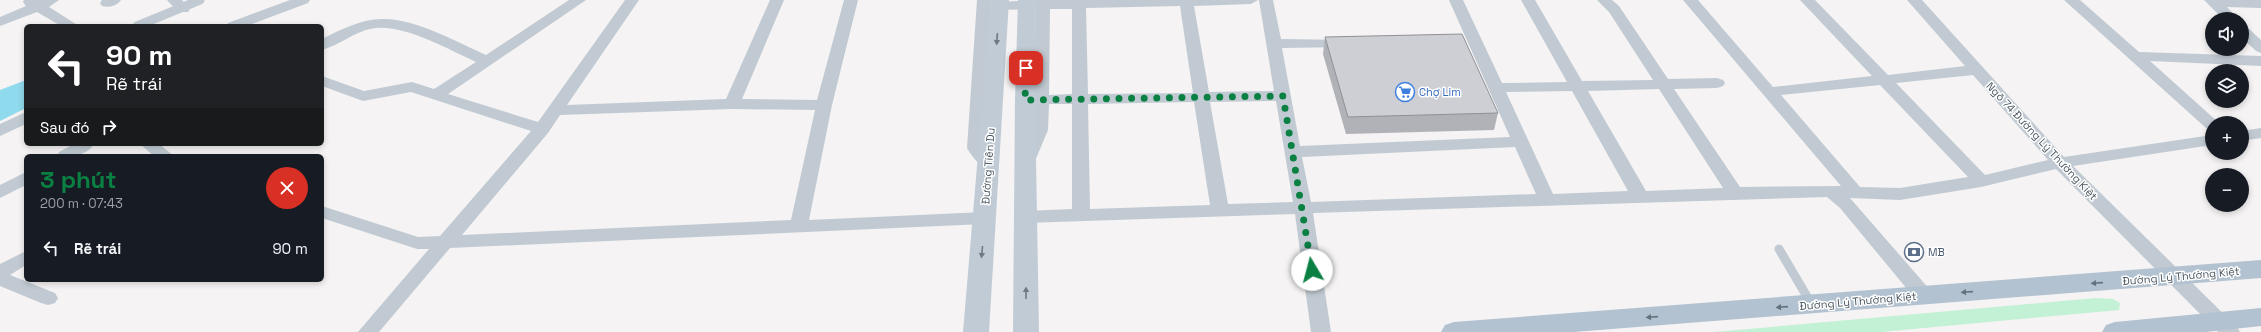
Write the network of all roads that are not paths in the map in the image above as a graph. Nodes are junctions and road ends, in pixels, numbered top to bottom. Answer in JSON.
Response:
{"nodes":[{"id":1,"x":25,"y":0,"type":"edge"},
{"id":2,"x":200,"y":0,"type":"edge"},
{"id":3,"x":303,"y":0,"type":"edge"},
{"id":4,"x":579,"y":0,"type":"edge"},
{"id":5,"x":632,"y":0,"type":"edge"},
{"id":6,"x":777,"y":0,"type":"edge"},
{"id":7,"x":851,"y":0,"type":"edge"},
{"id":8,"x":1251,"y":0,"type":"edge"},
{"id":9,"x":1266,"y":0,"type":"edge"},
{"id":10,"x":1456,"y":0,"type":"edge"},
{"id":11,"x":1528,"y":0,"type":"edge"},
{"id":12,"x":1604,"y":0,"type":"edge"},
{"id":13,"x":1690,"y":0,"type":"edge"},
{"id":14,"x":1806,"y":0,"type":"edge"},
{"id":15,"x":1914,"y":0,"type":"edge"},
{"id":16,"x":2071,"y":0,"type":"edge"},
{"id":17,"x":1186,"y":1,"type":"junction"},
{"id":18,"x":2212,"y":1,"type":"edge"},
{"id":19,"x":995,"y":2,"type":"edge"},
{"id":20,"x":1035,"y":2,"type":"edge"},
{"id":21,"x":45,"y":3,"type":"edge"},
{"id":22,"x":179,"y":4,"type":"edge"},
{"id":23,"x":1079,"y":4,"type":"junction"},
{"id":24,"x":2261,"y":4,"type":"edge"},
{"id":25,"x":2224,"y":12,"type":"edge"},
{"id":26,"x":0,"y":22,"type":"edge"},
{"id":27,"x":70,"y":24,"type":"edge"},
{"id":28,"x":149,"y":24,"type":"edge"},
{"id":29,"x":239,"y":24,"type":"edge"},
{"id":30,"x":2249,"y":37,"type":"edge"},
{"id":31,"x":1358,"y":42,"type":"edge"},
{"id":32,"x":324,"y":44,"type":"edge"},
{"id":33,"x":1274,"y":44,"type":"junction"},
{"id":34,"x":2261,"y":48,"type":"edge"},
{"id":35,"x":2136,"y":56,"type":"junction"},
{"id":36,"x":487,"y":61,"type":"junction"},
{"id":37,"x":2261,"y":61,"type":"edge"},
{"id":38,"x":1975,"y":70,"type":"junction"},
{"id":39,"x":1883,"y":80,"type":"junction"},
{"id":40,"x":324,"y":82,"type":"edge"},
{"id":41,"x":1717,"y":83,"type":"dead end"},
{"id":42,"x":1663,"y":84,"type":"junction"},
{"id":43,"x":1577,"y":86,"type":"junction"},
{"id":44,"x":1496,"y":88,"type":"junction"},
{"id":45,"x":1769,"y":92,"type":"junction"},
{"id":46,"x":437,"y":94,"type":"junction"},
{"id":47,"x":1283,"y":96,"type":"junction"},
{"id":48,"x":1080,"y":98,"type":"junction"},
{"id":49,"x":1202,"y":98,"type":"junction"},
{"id":50,"x":1033,"y":99,"type":"junction"},
{"id":51,"x":732,"y":104,"type":"junction"},
{"id":52,"x":824,"y":105,"type":"junction"},
{"id":53,"x":556,"y":110,"type":"junction"},
{"id":54,"x":24,"y":118,"type":"edge"},
{"id":55,"x":2205,"y":118,"type":"edge"},
{"id":56,"x":542,"y":129,"type":"junction"},
{"id":57,"x":0,"y":131,"type":"edge"},
{"id":58,"x":2261,"y":133,"type":"edge"},
{"id":59,"x":2249,"y":135,"type":"edge"},
{"id":60,"x":2205,"y":141,"type":"edge"},
{"id":61,"x":1520,"y":142,"type":"junction"},
{"id":62,"x":82,"y":146,"type":"edge"},
{"id":63,"x":151,"y":146,"type":"edge"},
{"id":64,"x":1293,"y":152,"type":"junction"},
{"id":65,"x":68,"y":154,"type":"edge"},
{"id":66,"x":163,"y":154,"type":"edge"},
{"id":67,"x":2060,"y":163,"type":"junction"},
{"id":68,"x":24,"y":179,"type":"edge"},
{"id":69,"x":1981,"y":181,"type":"junction"},
{"id":70,"x":0,"y":192,"type":"edge"},
{"id":71,"x":1832,"y":192,"type":"junction"},
{"id":72,"x":1855,"y":192,"type":"junction"},
{"id":73,"x":1735,"y":193,"type":"junction"},
{"id":74,"x":1640,"y":196,"type":"junction"},
{"id":75,"x":1547,"y":200,"type":"junction"},
{"id":76,"x":1303,"y":208,"type":"junction"},
{"id":77,"x":1220,"y":210,"type":"junction"},
{"id":78,"x":324,"y":213,"type":"edge"},
{"id":79,"x":1081,"y":215,"type":"junction"},
{"id":80,"x":1025,"y":217,"type":"junction"},
{"id":81,"x":984,"y":218,"type":"junction"},
{"id":82,"x":799,"y":225,"type":"junction"},
{"id":83,"x":442,"y":243,"type":"junction"},
{"id":84,"x":1779,"y":249,"type":"dead end"},
{"id":85,"x":24,"y":257,"type":"edge"},
{"id":86,"x":2261,"y":269,"type":"edge"},
{"id":87,"x":0,"y":272,"type":"edge"},
{"id":88,"x":2174,"y":277,"type":"junction"},
{"id":89,"x":0,"y":278,"type":"edge"},
{"id":90,"x":1924,"y":296,"type":"junction"},
{"id":91,"x":48,"y":298,"type":"dead end"},
{"id":92,"x":1812,"y":305,"type":"junction"},
{"id":93,"x":2261,"y":317,"type":"edge"},
{"id":94,"x":2223,"y":326,"type":"edge"},
{"id":95,"x":368,"y":332,"type":"edge"},
{"id":96,"x":976,"y":332,"type":"edge"},
{"id":97,"x":1026,"y":332,"type":"edge"},
{"id":98,"x":1321,"y":332,"type":"edge"},
{"id":99,"x":1454,"y":332,"type":"edge"},
{"id":100,"x":2114,"y":332,"type":"edge"}],
"edges":[{"from":1,"to":21,"type":"street"},
{"from":2,"to":22,"type":"lane"},
{"from":3,"to":29,"type":"street"},
{"from":4,"to":36,"type":"street"},
{"from":5,"to":53,"type":"street"},
{"from":6,"to":51,"type":"street"},
{"from":7,"to":52,"type":"street"},
{"from":8,"to":17,"type":"street"},
{"from":9,"to":33,"type":"street"},
{"from":10,"to":44,"type":"street"},
{"from":11,"to":43,"type":"street"},
{"from":12,"to":42,"type":"street"},
{"from":13,"to":45,"type":"street"},
{"from":14,"to":39,"type":"street"},
{"from":15,"to":38,"type":"street","name":"Ngõ 74 Đường Lý Thường Kiệt"},
{"from":16,"to":35,"type":"street"},
{"from":17,"to":23,"type":"street"},
{"from":17,"to":49,"type":"street"},
{"from":18,"to":24,"type":"street"},
{"from":18,"to":25,"type":"street"},
{"from":19,"to":20,"type":"street"},
{"from":19,"to":81,"type":"main road","name":"Đường Tiên Du"},
{"from":20,"to":23,"type":"street"},
{"from":20,"to":50,"type":"main road"},
{"from":21,"to":26,"type":"street"},
{"from":21,"to":27,"type":"street"},
{"from":22,"to":28,"type":"lane"},
{"from":23,"to":48,"type":"street"},
{"from":30,"to":34,"type":"street"},
{"from":31,"to":33,"type":"street"},
{"from":32,"to":36,"type":"street"},
{"from":33,"to":47,"type":"street"},
{"from":35,"to":37,"type":"street"},
{"from":35,"to":55,"type":"street"},
{"from":36,"to":46,"type":"street"},
{"from":38,"to":39,"type":"street"},
{"from":38,"to":67,"type":"street","name":"Ngõ 74 Đường Lý Thường Kiệt"},
{"from":39,"to":45,"type":"street"},
{"from":39,"to":69,"type":"street"},
{"from":40,"to":46,"type":"street"},
{"from":41,"to":42,"type":"street"},
{"from":42,"to":43,"type":"street"},
{"from":42,"to":73,"type":"street"},
{"from":43,"to":44,"type":"street"},
{"from":43,"to":74,"type":"street"},
{"from":44,"to":61,"type":"street"},
{"from":45,"to":72,"type":"street"},
{"from":46,"to":56,"type":"street"},
{"from":47,"to":49,"type":"street"},
{"from":47,"to":64,"type":"street"},
{"from":48,"to":49,"type":"street"},
{"from":48,"to":50,"type":"street"},
{"from":48,"to":79,"type":"street"},
{"from":49,"to":77,"type":"street"},
{"from":50,"to":80,"type":"main road"},
{"from":51,"to":52,"type":"street"},
{"from":51,"to":53,"type":"street"},
{"from":52,"to":82,"type":"street"},
{"from":53,"to":56,"type":"street"},
{"from":54,"to":57,"type":"street"},
{"from":56,"to":83,"type":"street"},
{"from":58,"to":59,"type":"street"},
{"from":60,"to":67,"type":"street"},
{"from":61,"to":64,"type":"street"},
{"from":61,"to":75,"type":"street"},
{"from":62,"to":65,"type":"street"},
{"from":63,"to":66,"type":"street"},
{"from":64,"to":76,"type":"street"},
{"from":67,"to":69,"type":"street"},
{"from":67,"to":88,"type":"street","name":"Ngõ 74 Đường Lý Thường Kiệt"},
{"from":68,"to":70,"type":"street"},
{"from":69,"to":72,"type":"street"},
{"from":71,"to":72,"type":"street"},
{"from":71,"to":73,"type":"street"},
{"from":71,"to":90,"type":"street"},
{"from":73,"to":74,"type":"street"},
{"from":74,"to":75,"type":"street"},
{"from":75,"to":76,"type":"street"},
{"from":76,"to":77,"type":"street"},
{"from":76,"to":98,"type":"street"},
{"from":77,"to":79,"type":"street"},
{"from":78,"to":83,"type":"street"},
{"from":79,"to":80,"type":"street"},
{"from":97,"to":80,"type":"main road","one_way":true},
{"from":81,"to":82,"type":"street"},
{"from":81,"to":96,"type":"main road","name":"Đường Tiên Du","one_way":true},
{"from":82,"to":83,"type":"street"},
{"from":83,"to":95,"type":"street"},
{"from":84,"to":92,"type":"lane"},
{"from":85,"to":87,"type":"street"},
{"from":86,"to":88,"type":"main road","name":"Đường Lý Thường Kiệt"},
{"from":88,"to":90,"type":"main road","name":"Đường Lý Thường Kiệt","one_way":true},
{"from":88,"to":94,"type":"street","name":"Ngõ 74 Đường Lý Thường Kiệt"},
{"from":89,"to":91,"type":"street"},
{"from":90,"to":92,"type":"main road","name":"Đường Lý Thường Kiệt"},
{"from":92,"to":99,"type":"main road","name":"Đường Lý Thường Kiệt","one_way":true},
{"from":93,"to":94,"type":"main road"},
{"from":94,"to":100,"type":"main road"}]}
